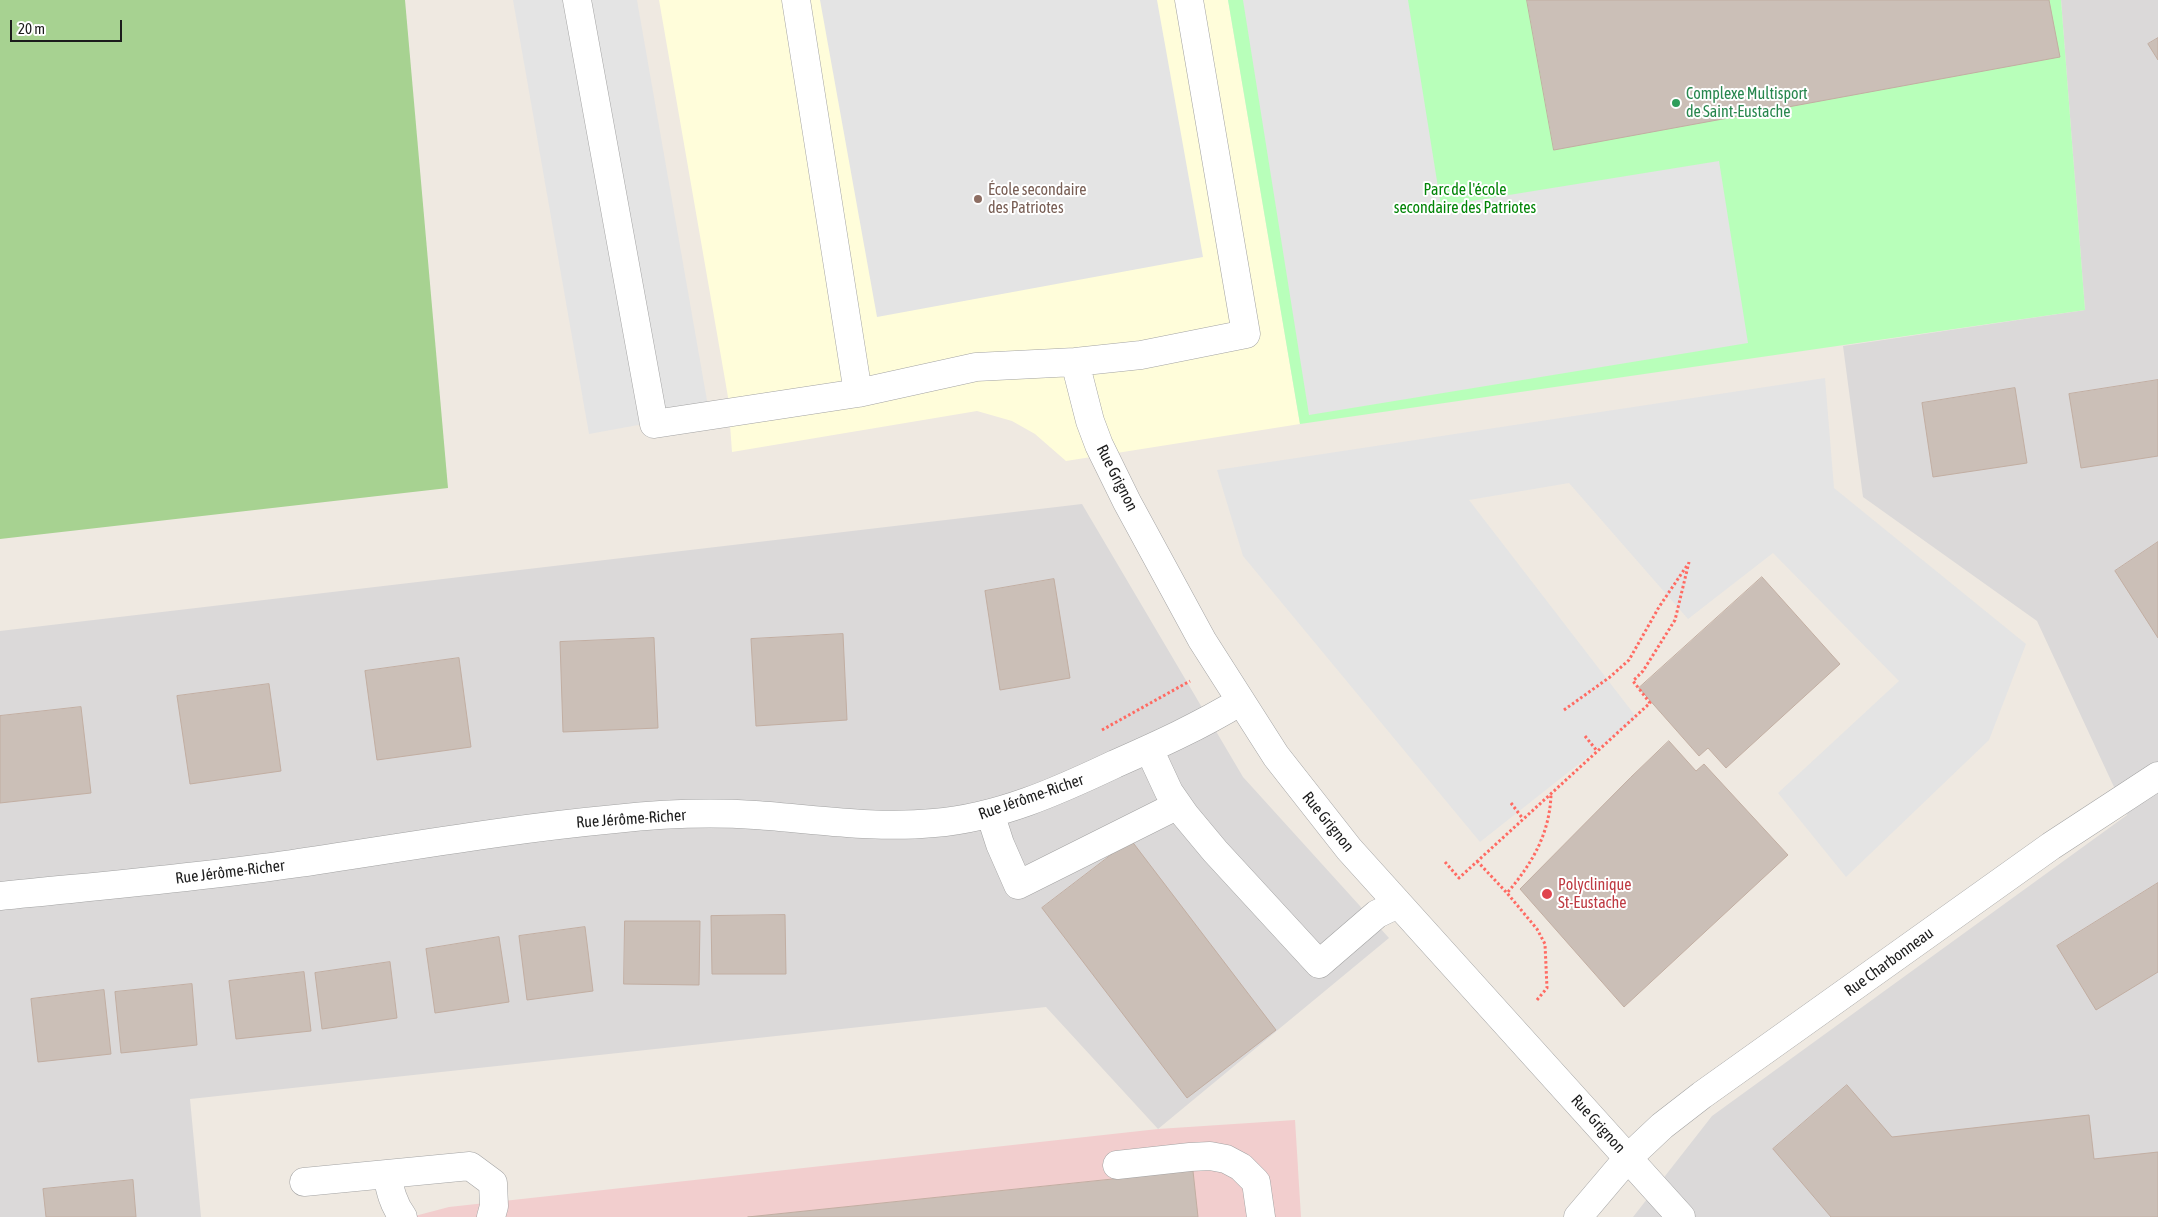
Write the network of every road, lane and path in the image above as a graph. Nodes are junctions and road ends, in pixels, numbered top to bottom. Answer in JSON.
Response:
{"nodes":[{"id":1,"x":578,"y":0,"type":"edge"},
{"id":2,"x":796,"y":0,"type":"edge"},
{"id":3,"x":1188,"y":0,"type":"edge"},
{"id":4,"x":1075,"y":362,"type":"junction"},
{"id":5,"x":858,"y":393,"type":"junction"},
{"id":6,"x":1241,"y":701,"type":"junction"},
{"id":7,"x":1564,"y":710,"type":"dead end"},
{"id":8,"x":1585,"y":736,"type":"dead end"},
{"id":9,"x":1149,"y":749,"type":"junction"},
{"id":10,"x":1597,"y":751,"type":"junction"},
{"id":11,"x":2158,"y":776,"type":"edge"},
{"id":12,"x":1551,"y":793,"type":"junction"},
{"id":13,"x":1511,"y":803,"type":"dead end"},
{"id":14,"x":1178,"y":805,"type":"junction"},
{"id":15,"x":990,"y":813,"type":"junction"},
{"id":16,"x":1523,"y":819,"type":"junction"},
{"id":17,"x":1477,"y":861,"type":"junction"},
{"id":18,"x":1445,"y":862,"type":"dead end"},
{"id":19,"x":1507,"y":893,"type":"junction"},
{"id":20,"x":0,"y":896,"type":"edge"},
{"id":21,"x":1398,"y":904,"type":"junction"},
{"id":22,"x":1537,"y":1000,"type":"dead end"},
{"id":23,"x":1628,"y":1158,"type":"junction"},
{"id":24,"x":1116,"y":1165,"type":"dead end"},
{"id":25,"x":387,"y":1174,"type":"junction"},
{"id":26,"x":304,"y":1182,"type":"dead end"},
{"id":27,"x":404,"y":1217,"type":"edge"},
{"id":28,"x":491,"y":1217,"type":"edge"},
{"id":29,"x":1261,"y":1217,"type":"edge"},
{"id":30,"x":1578,"y":1217,"type":"edge"},
{"id":31,"x":1681,"y":1217,"type":"edge"}],
"edges":[{"from":1,"to":5,"type":"street"},
{"from":2,"to":5,"type":"street"},
{"from":3,"to":4,"type":"street"},
{"from":4,"to":5,"type":"street"},
{"from":4,"to":6,"type":"street","name":"Rue Grignon"},
{"from":6,"to":9,"type":"street","name":"Rue Jérôme-Richer"},
{"from":6,"to":21,"type":"street","name":"Rue Grignon"},
{"from":7,"to":10,"type":"path"},
{"from":8,"to":10,"type":"path"},
{"from":9,"to":14,"type":"street"},
{"from":9,"to":15,"type":"street","name":"Rue Jérôme-Richer"},
{"from":10,"to":12,"type":"path"},
{"from":11,"to":23,"type":"street","name":"Rue Charbonneau"},
{"from":12,"to":16,"type":"path"},
{"from":12,"to":19,"type":"path"},
{"from":13,"to":16,"type":"path"},
{"from":14,"to":15,"type":"street"},
{"from":14,"to":21,"type":"street"},
{"from":15,"to":20,"type":"street","name":"Rue Jérôme-Richer"},
{"from":16,"to":17,"type":"path"},
{"from":17,"to":18,"type":"path"},
{"from":17,"to":19,"type":"path"},
{"from":19,"to":22,"type":"path"},
{"from":21,"to":23,"type":"street","name":"Rue Grignon"},
{"from":23,"to":30,"type":"street","name":"Rue Charbonneau"},
{"from":23,"to":31,"type":"street","name":"Rue Grignon"},
{"from":24,"to":29,"type":"street"},
{"from":25,"to":26,"type":"street"},
{"from":25,"to":27,"type":"street"},
{"from":25,"to":28,"type":"street"}]}
